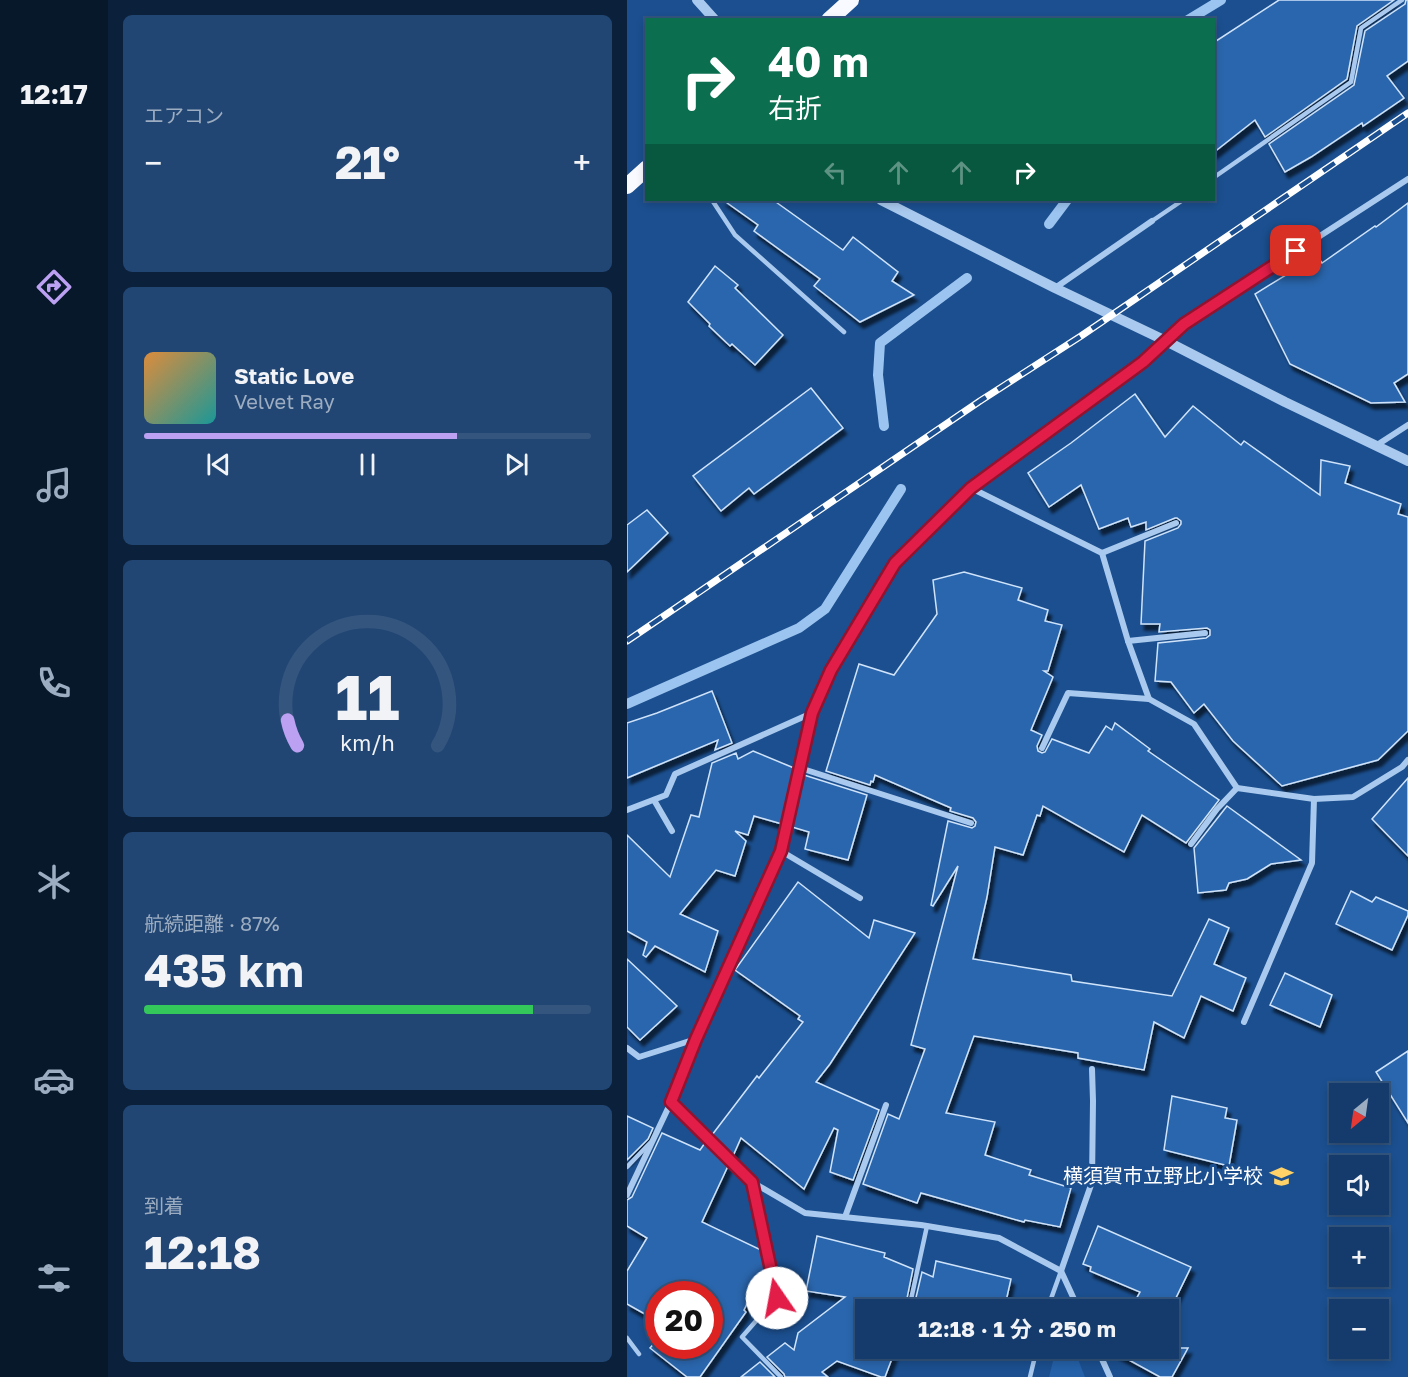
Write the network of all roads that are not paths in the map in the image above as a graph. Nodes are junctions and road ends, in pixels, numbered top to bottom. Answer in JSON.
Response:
{"nodes":[{"id":1,"x":697,"y":0,"type":"edge"},
{"id":2,"x":851,"y":0,"type":"edge"},
{"id":3,"x":1402,"y":0,"type":"edge"},
{"id":4,"x":712,"y":18,"type":"edge"},
{"id":5,"x":831,"y":18,"type":"edge"},
{"id":6,"x":645,"y":170,"type":"edge"},
{"id":7,"x":1215,"y":177,"type":"edge"},
{"id":8,"x":1408,"y":179,"type":"edge"},
{"id":9,"x":627,"y":186,"type":"edge"},
{"id":10,"x":713,"y":201,"type":"edge"},
{"id":11,"x":883,"y":201,"type":"edge"},
{"id":12,"x":1182,"y":201,"type":"edge"},
{"id":13,"x":1152,"y":221,"type":"joint"},
{"id":14,"x":1055,"y":288,"type":"junction"},
{"id":15,"x":844,"y":332,"type":"dead end"},
{"id":16,"x":1165,"y":341,"type":"junction"},
{"id":17,"x":1408,"y":425,"type":"edge"},
{"id":18,"x":1377,"y":445,"type":"junction"},
{"id":19,"x":1408,"y":460,"type":"edge"},
{"id":20,"x":971,"y":488,"type":"junction"},
{"id":21,"x":1176,"y":522,"type":"dead end"},
{"id":22,"x":1102,"y":553,"type":"junction"},
{"id":23,"x":1205,"y":633,"type":"dead end"},
{"id":24,"x":1128,"y":641,"type":"junction"},
{"id":25,"x":1149,"y":699,"type":"junction"},
{"id":26,"x":812,"y":713,"type":"junction"},
{"id":27,"x":1042,"y":748,"type":"dead end"},
{"id":28,"x":1408,"y":760,"type":"edge"},
{"id":29,"x":1402,"y":767,"type":"junction"},
{"id":30,"x":800,"y":768,"type":"junction"},
{"id":31,"x":1408,"y":773,"type":"edge"},
{"id":32,"x":1237,"y":788,"type":"junction"},
{"id":33,"x":1314,"y":799,"type":"junction"},
{"id":34,"x":654,"y":800,"type":"junction"},
{"id":35,"x":627,"y":810,"type":"edge"},
{"id":36,"x":971,"y":823,"type":"dead end"},
{"id":37,"x":672,"y":831,"type":"dead end"},
{"id":38,"x":1191,"y":844,"type":"dead end"},
{"id":39,"x":781,"y":851,"type":"junction"},
{"id":40,"x":859,"y":898,"type":"dead end"},
{"id":41,"x":1244,"y":1022,"type":"dead end"},
{"id":42,"x":696,"y":1039,"type":"junction"},
{"id":43,"x":627,"y":1048,"type":"edge"},
{"id":44,"x":1092,"y":1070,"type":"dead end"},
{"id":45,"x":671,"y":1102,"type":"junction"},
{"id":46,"x":886,"y":1106,"type":"dead end"},
{"id":47,"x":651,"y":1143,"type":"junction"},
{"id":48,"x":627,"y":1167,"type":"edge"},
{"id":49,"x":752,"y":1182,"type":"junction"},
{"id":50,"x":627,"y":1195,"type":"edge"},
{"id":51,"x":845,"y":1217,"type":"junction"},
{"id":52,"x":927,"y":1226,"type":"junction"},
{"id":53,"x":1061,"y":1271,"type":"junction"},
{"id":54,"x":911,"y":1299,"type":"edge"},
{"id":55,"x":1051,"y":1299,"type":"edge"},
{"id":56,"x":1074,"y":1299,"type":"edge"},
{"id":57,"x":627,"y":1338,"type":"edge"},
{"id":58,"x":639,"y":1354,"type":"dead end"},
{"id":59,"x":1034,"y":1359,"type":"edge"},
{"id":60,"x":1102,"y":1359,"type":"edge"},
{"id":61,"x":781,"y":1377,"type":"edge"},
{"id":62,"x":1030,"y":1377,"type":"edge"},
{"id":63,"x":1110,"y":1377,"type":"edge"}],
"edges":[{"from":1,"to":4,"type":"street"},
{"from":2,"to":5,"type":"highway"},
{"from":3,"to":7,"type":"lane"},
{"from":6,"to":9,"type":"highway"},
{"from":8,"to":16,"type":"street"},
{"from":10,"to":15,"type":"lane"},
{"from":11,"to":14,"type":"street"},
{"from":12,"to":13,"type":"lane"},
{"from":13,"to":14,"type":"street"},
{"from":14,"to":16,"type":"street"},
{"from":16,"to":18,"type":"street"},
{"from":16,"to":20,"type":"street"},
{"from":17,"to":18,"type":"street"},
{"from":18,"to":19,"type":"street"},
{"from":20,"to":22,"type":"street"},
{"from":20,"to":26,"type":"street"},
{"from":21,"to":22,"type":"street"},
{"from":22,"to":24,"type":"street"},
{"from":23,"to":24,"type":"street"},
{"from":24,"to":25,"type":"street"},
{"from":25,"to":27,"type":"street"},
{"from":25,"to":32,"type":"street"},
{"from":26,"to":30,"type":"street"},
{"from":26,"to":34,"type":"street"},
{"from":28,"to":29,"type":"street"},
{"from":29,"to":31,"type":"street"},
{"from":29,"to":33,"type":"street"},
{"from":30,"to":36,"type":"street"},
{"from":30,"to":39,"type":"street"},
{"from":32,"to":33,"type":"street"},
{"from":32,"to":38,"type":"street"},
{"from":33,"to":41,"type":"street"},
{"from":34,"to":35,"type":"street"},
{"from":34,"to":37,"type":"street"},
{"from":39,"to":40,"type":"street"},
{"from":39,"to":42,"type":"street"},
{"from":42,"to":43,"type":"street"},
{"from":42,"to":45,"type":"street"},
{"from":44,"to":53,"type":"street"},
{"from":45,"to":47,"type":"street"},
{"from":45,"to":49,"type":"street"},
{"from":46,"to":51,"type":"street"},
{"from":47,"to":48,"type":"lane"},
{"from":47,"to":50,"type":"street"},
{"from":49,"to":51,"type":"street"},
{"from":49,"to":61,"type":"lane"},
{"from":51,"to":52,"type":"street"},
{"from":52,"to":53,"type":"street"},
{"from":52,"to":54,"type":"lane"},
{"from":53,"to":55,"type":"lane"},
{"from":53,"to":56,"type":"street"},
{"from":57,"to":58,"type":"lane"},
{"from":59,"to":62,"type":"lane"},
{"from":60,"to":63,"type":"street"}]}
